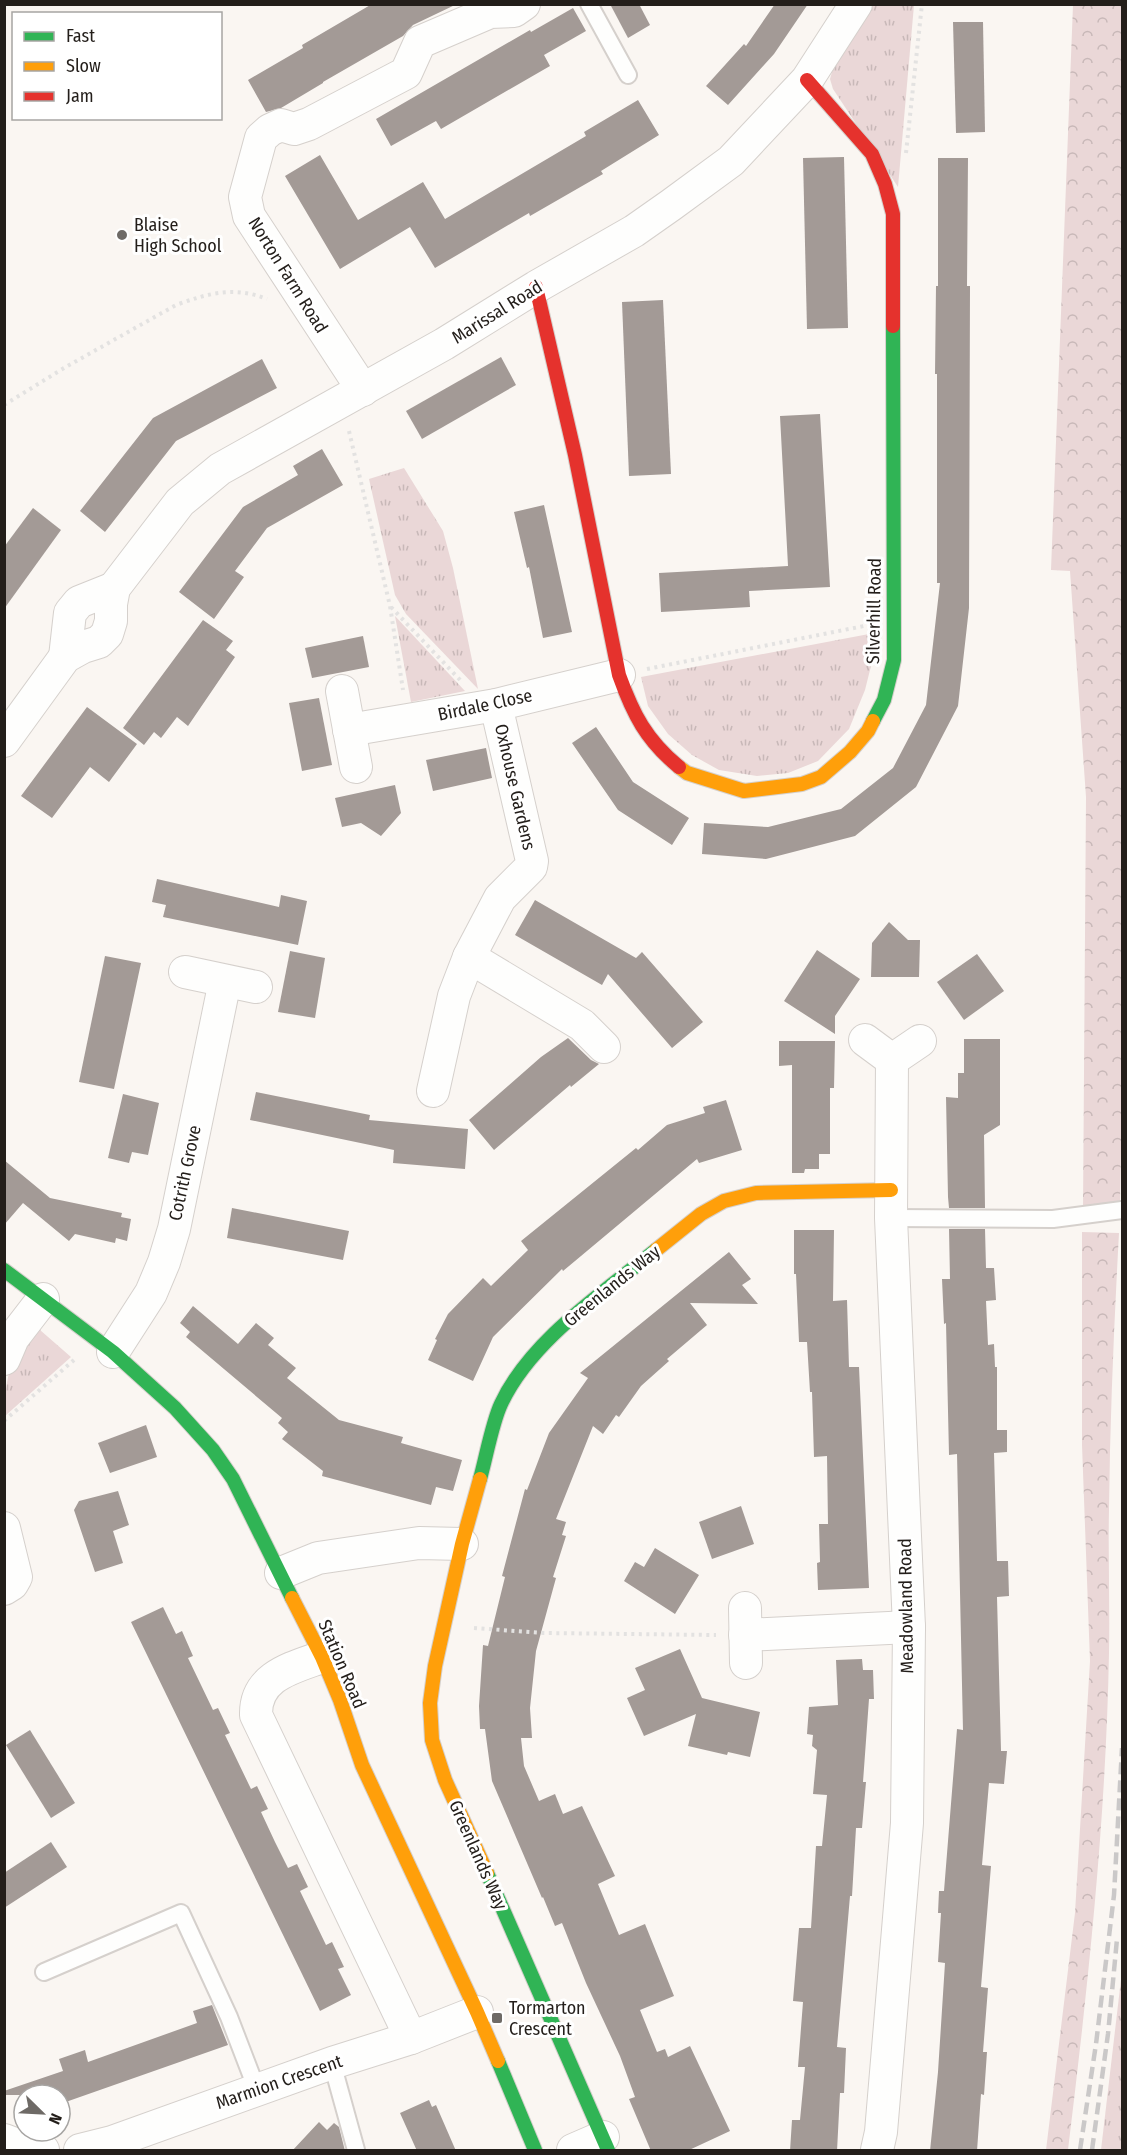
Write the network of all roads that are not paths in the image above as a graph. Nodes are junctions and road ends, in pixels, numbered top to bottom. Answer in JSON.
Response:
{"nodes":[{"id":1,"x":524,"y":4,"type":"edge"},
{"id":2,"x":589,"y":4,"type":"edge"},
{"id":3,"x":856,"y":4,"type":"edge"},
{"id":4,"x":628,"y":75,"type":"dead end"},
{"id":5,"x":807,"y":80,"type":"junction"},
{"id":6,"x":536,"y":287,"type":"junction"},
{"id":7,"x":354,"y":394,"type":"junction"},
{"id":8,"x":619,"y":675,"type":"junction"},
{"id":9,"x":342,"y":691,"type":"dead end"},
{"id":10,"x":491,"y":706,"type":"junction"},
{"id":11,"x":349,"y":730,"type":"junction"},
{"id":12,"x":4,"y":741,"type":"edge"},
{"id":13,"x":356,"y":767,"type":"dead end"},
{"id":14,"x":469,"y":957,"type":"junction"},
{"id":15,"x":185,"y":972,"type":"dead end"},
{"id":16,"x":225,"y":981,"type":"junction"},
{"id":17,"x":256,"y":987,"type":"dead end"},
{"id":18,"x":865,"y":1040,"type":"dead end"},
{"id":19,"x":921,"y":1041,"type":"dead end"},
{"id":20,"x":604,"y":1047,"type":"dead end"},
{"id":21,"x":892,"y":1060,"type":"junction"},
{"id":22,"x":433,"y":1090,"type":"dead end"},
{"id":23,"x":891,"y":1204,"type":"junction"},
{"id":24,"x":1122,"y":1210,"type":"edge"},
{"id":25,"x":4,"y":1270,"type":"edge"},
{"id":26,"x":43,"y":1299,"type":"junction"},
{"id":27,"x":104,"y":1346,"type":"junction"},
{"id":28,"x":4,"y":1359,"type":"edge"},
{"id":29,"x":4,"y":1528,"type":"edge"},
{"id":30,"x":462,"y":1544,"type":"junction"},
{"id":31,"x":281,"y":1573,"type":"junction"},
{"id":32,"x":4,"y":1589,"type":"edge"},
{"id":33,"x":909,"y":1628,"type":"junction"},
{"id":34,"x":745,"y":1635,"type":"road end"},
{"id":35,"x":322,"y":1657,"type":"junction"},
{"id":36,"x":44,"y":1972,"type":"dead end"},
{"id":37,"x":477,"y":2012,"type":"junction"},
{"id":38,"x":411,"y":2038,"type":"junction"},
{"id":39,"x":332,"y":2063,"type":"junction"},
{"id":40,"x":257,"y":2090,"type":"junction"},
{"id":41,"x":4,"y":2140,"type":"edge"},
{"id":42,"x":605,"y":2144,"type":"edge"},
{"id":43,"x":43,"y":2151,"type":"edge"},
{"id":44,"x":80,"y":2151,"type":"edge"},
{"id":45,"x":356,"y":2151,"type":"edge"},
{"id":46,"x":535,"y":2151,"type":"edge"},
{"id":47,"x":573,"y":2151,"type":"edge"},
{"id":48,"x":877,"y":2151,"type":"edge"}],
"edges":[{"from":1,"to":7,"type":"street","name":"Norton Farm Road"},
{"from":2,"to":4,"type":"lane"},
{"from":3,"to":5,"type":"street","name":"Marissal Road"},
{"from":5,"to":6,"type":"street","name":"Marissal Road"},
{"from":5,"to":8,"type":"street","name":"Silverhill Road"},
{"from":6,"to":7,"type":"street","name":"Marissal Road"},
{"from":6,"to":8,"type":"street","name":"Silverhill Road"},
{"from":7,"to":12,"type":"street","name":"Marissal Road"},
{"from":8,"to":10,"type":"street","name":"Birdale Close"},
{"from":9,"to":11,"type":"street"},
{"from":10,"to":11,"type":"street","name":"Birdale Close"},
{"from":10,"to":14,"type":"street","name":"Oxhouse Gardens"},
{"from":11,"to":13,"type":"street"},
{"from":14,"to":20,"type":"street"},
{"from":14,"to":22,"type":"street","name":"Oxhouse Gardens"},
{"from":15,"to":16,"type":"street"},
{"from":16,"to":17,"type":"street"},
{"from":16,"to":27,"type":"street","name":"Cotrith Grove"},
{"from":18,"to":21,"type":"street"},
{"from":19,"to":21,"type":"street"},
{"from":21,"to":23,"type":"street","name":"Meadowland Road"},
{"from":23,"to":24,"type":"lane"},
{"from":23,"to":30,"type":"street","name":"Greenlands Way"},
{"from":23,"to":33,"type":"street","name":"Meadowland Road"},
{"from":25,"to":26,"type":"street","name":"Station Road"},
{"from":26,"to":27,"type":"street","name":"Station Road"},
{"from":26,"to":28,"type":"street"},
{"from":27,"to":31,"type":"street","name":"Station Road"},
{"from":29,"to":32,"type":"street"},
{"from":30,"to":31,"type":"street"},
{"from":30,"to":42,"type":"street","name":"Greenlands Way"},
{"from":31,"to":35,"type":"street","name":"Station Road"},
{"from":33,"to":34,"type":"street"},
{"from":33,"to":48,"type":"street","name":"Meadowland Road"},
{"from":35,"to":37,"type":"street","name":"Station Road"},
{"from":35,"to":38,"type":"street"},
{"from":36,"to":40,"type":"lane"},
{"from":37,"to":38,"type":"street","name":"Marmion Crescent"},
{"from":37,"to":46,"type":"street","name":"Station Road"},
{"from":38,"to":39,"type":"street","name":"Marmion Crescent"},
{"from":39,"to":40,"type":"street","name":"Marmion Crescent"},
{"from":39,"to":45,"type":"lane"},
{"from":40,"to":44,"type":"street","name":"Marmion Crescent"},
{"from":41,"to":43,"type":"street"},
{"from":42,"to":47,"type":"street"}]}
